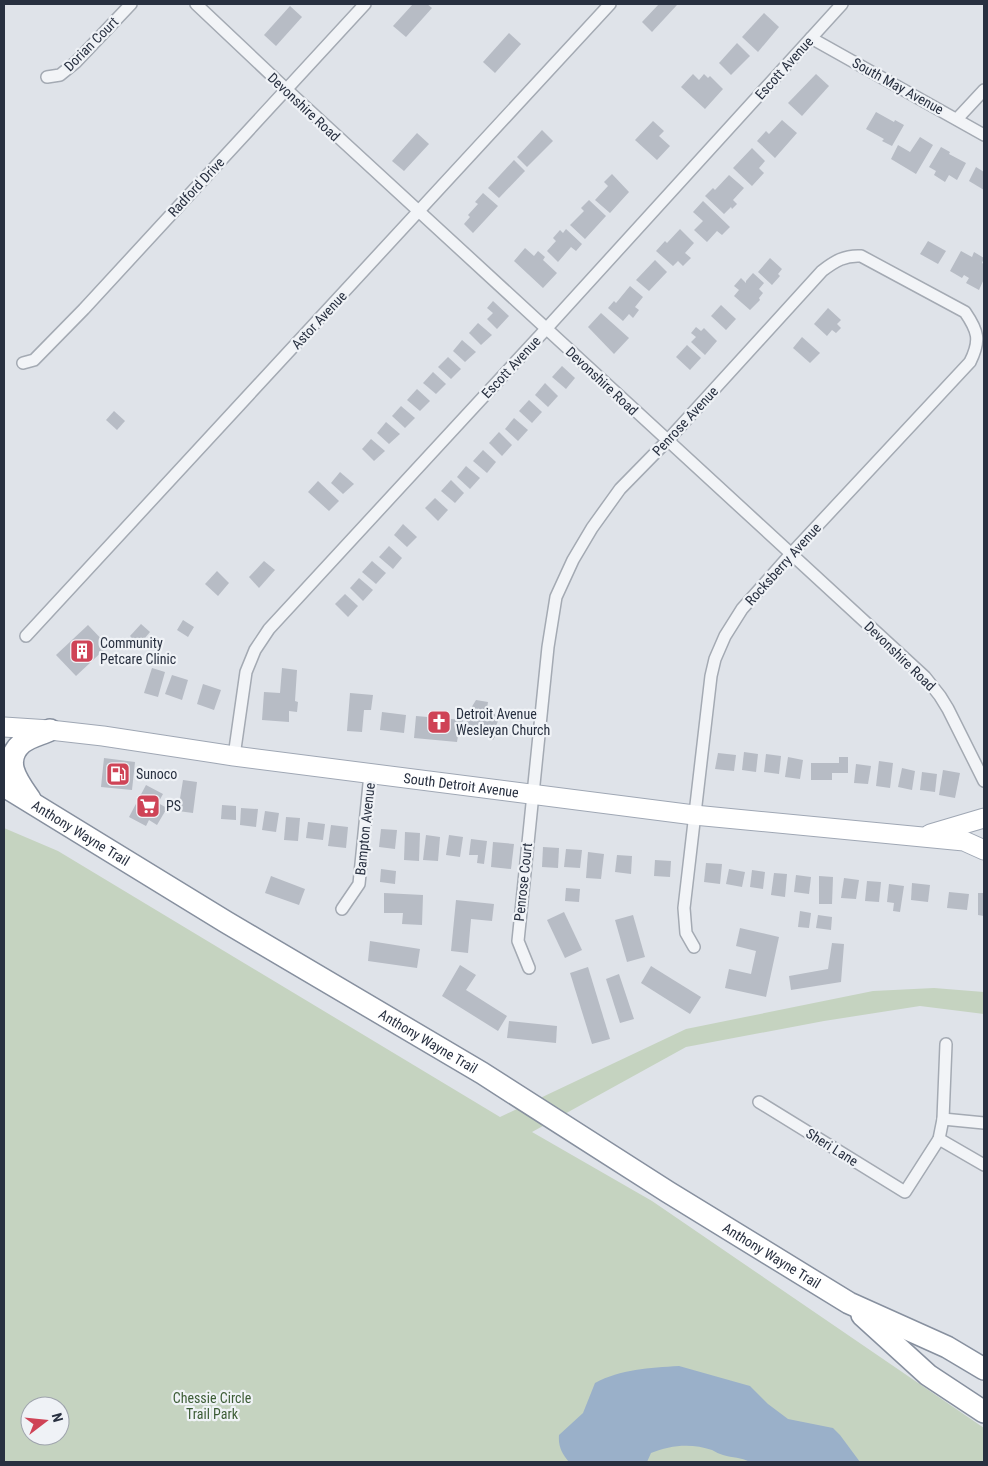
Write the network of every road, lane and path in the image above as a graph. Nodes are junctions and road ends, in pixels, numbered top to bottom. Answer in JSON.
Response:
{"nodes":[{"id":1,"x":131,"y":4,"type":"edge"},
{"id":2,"x":196,"y":4,"type":"edge"},
{"id":3,"x":365,"y":4,"type":"edge"},
{"id":4,"x":610,"y":4,"type":"edge"},
{"id":5,"x":842,"y":4,"type":"edge"},
{"id":6,"x":811,"y":38,"type":"junction"},
{"id":7,"x":47,"y":77,"type":"dead end"},
{"id":8,"x":286,"y":90,"type":"junction"},
{"id":9,"x":984,"y":90,"type":"edge"},
{"id":10,"x":957,"y":119,"type":"junction"},
{"id":11,"x":984,"y":135,"type":"edge"},
{"id":12,"x":419,"y":212,"type":"junction"},
{"id":13,"x":546,"y":329,"type":"junction"},
{"id":14,"x":970,"y":362,"type":"joint"},
{"id":15,"x":23,"y":363,"type":"dead end"},
{"id":16,"x":667,"y":441,"type":"junction"},
{"id":17,"x":790,"y":555,"type":"junction"},
{"id":18,"x":26,"y":636,"type":"dead end"},
{"id":19,"x":4,"y":727,"type":"edge"},
{"id":20,"x":50,"y":730,"type":"junction"},
{"id":21,"x":234,"y":756,"type":"junction"},
{"id":22,"x":370,"y":774,"type":"junction"},
{"id":23,"x":984,"y":779,"type":"edge"},
{"id":24,"x":4,"y":786,"type":"edge"},
{"id":25,"x":532,"y":794,"type":"junction"},
{"id":26,"x":35,"y":805,"type":"junction"},
{"id":27,"x":694,"y":815,"type":"junction"},
{"id":28,"x":984,"y":818,"type":"edge"},
{"id":29,"x":984,"y":827,"type":"edge"},
{"id":30,"x":920,"y":836,"type":"junction"},
{"id":31,"x":984,"y":844,"type":"edge"},
{"id":32,"x":984,"y":850,"type":"edge"},
{"id":33,"x":342,"y":909,"type":"dead end"},
{"id":34,"x":694,"y":947,"type":"dead end"},
{"id":35,"x":529,"y":968,"type":"dead end"},
{"id":36,"x":946,"y":1044,"type":"dead end"},
{"id":37,"x":759,"y":1102,"type":"dead end"},
{"id":38,"x":944,"y":1119,"type":"junction"},
{"id":39,"x":984,"y":1122,"type":"edge"},
{"id":40,"x":939,"y":1139,"type":"junction"},
{"id":41,"x":984,"y":1165,"type":"edge"},
{"id":42,"x":849,"y":1303,"type":"junction"},
{"id":43,"x":984,"y":1369,"type":"edge"},
{"id":44,"x":984,"y":1412,"type":"edge"}],
"edges":[{"from":1,"to":7,"type":"street","name":"Dorian Court"},
{"from":2,"to":8,"type":"street","name":"Devonshire Road"},
{"from":3,"to":8,"type":"street","name":"Radford Drive"},
{"from":4,"to":12,"type":"street","name":"Astor Avenue"},
{"from":5,"to":6,"type":"street","name":"Escott Avenue"},
{"from":6,"to":10,"type":"street","name":"South May Avenue"},
{"from":6,"to":13,"type":"street","name":"Escott Avenue"},
{"from":8,"to":12,"type":"street","name":"Devonshire Road"},
{"from":8,"to":15,"type":"street","name":"Radford Drive"},
{"from":9,"to":10,"type":"street"},
{"from":10,"to":11,"type":"street","name":"South May Avenue"},
{"from":12,"to":13,"type":"street","name":"Devonshire Road"},
{"from":12,"to":18,"type":"street","name":"Astor Avenue"},
{"from":13,"to":16,"type":"street","name":"Devonshire Road"},
{"from":13,"to":21,"type":"street","name":"Escott Avenue"},
{"from":14,"to":16,"type":"street","name":"Penrose Avenue"},
{"from":14,"to":17,"type":"street","name":"Rocksberry Avenue"},
{"from":16,"to":17,"type":"street","name":"Devonshire Road"},
{"from":16,"to":25,"type":"street","name":"Penrose Avenue"},
{"from":17,"to":23,"type":"street","name":"Devonshire Road"},
{"from":17,"to":27,"type":"street","name":"Rocksberry Avenue"},
{"from":19,"to":20,"type":"main road","name":"South Detroit Avenue"},
{"from":20,"to":21,"type":"main road","name":"South Detroit Avenue"},
{"from":20,"to":26,"type":"highway"},
{"from":21,"to":22,"type":"main road","name":"South Detroit Avenue"},
{"from":22,"to":25,"type":"main road","name":"South Detroit Avenue"},
{"from":22,"to":33,"type":"street","name":"Bampton Avenue"},
{"from":24,"to":26,"type":"highway","name":"Anthony Wayne Trail"},
{"from":25,"to":27,"type":"main road","name":"South Detroit Avenue"},
{"from":25,"to":35,"type":"street","name":"Penrose Court"},
{"from":26,"to":42,"type":"highway","name":"Anthony Wayne Trail"},
{"from":27,"to":30,"type":"main road","name":"South Detroit Avenue"},
{"from":27,"to":34,"type":"street","name":"Rocksberry Avenue"},
{"from":28,"to":30,"type":"main road","name":"South Detroit Avenue"},
{"from":29,"to":31,"type":"main road"},
{"from":30,"to":32,"type":"main road","name":"South Detroit Avenue"},
{"from":36,"to":38,"type":"street"},
{"from":37,"to":40,"type":"street","name":"Sheri Lane"},
{"from":38,"to":39,"type":"street"},
{"from":38,"to":40,"type":"street"},
{"from":40,"to":41,"type":"street"},
{"from":42,"to":43,"type":"highway","name":"Anthony Wayne Trail"},
{"from":42,"to":44,"type":"highway","name":"Anthony Wayne Trail"}]}
